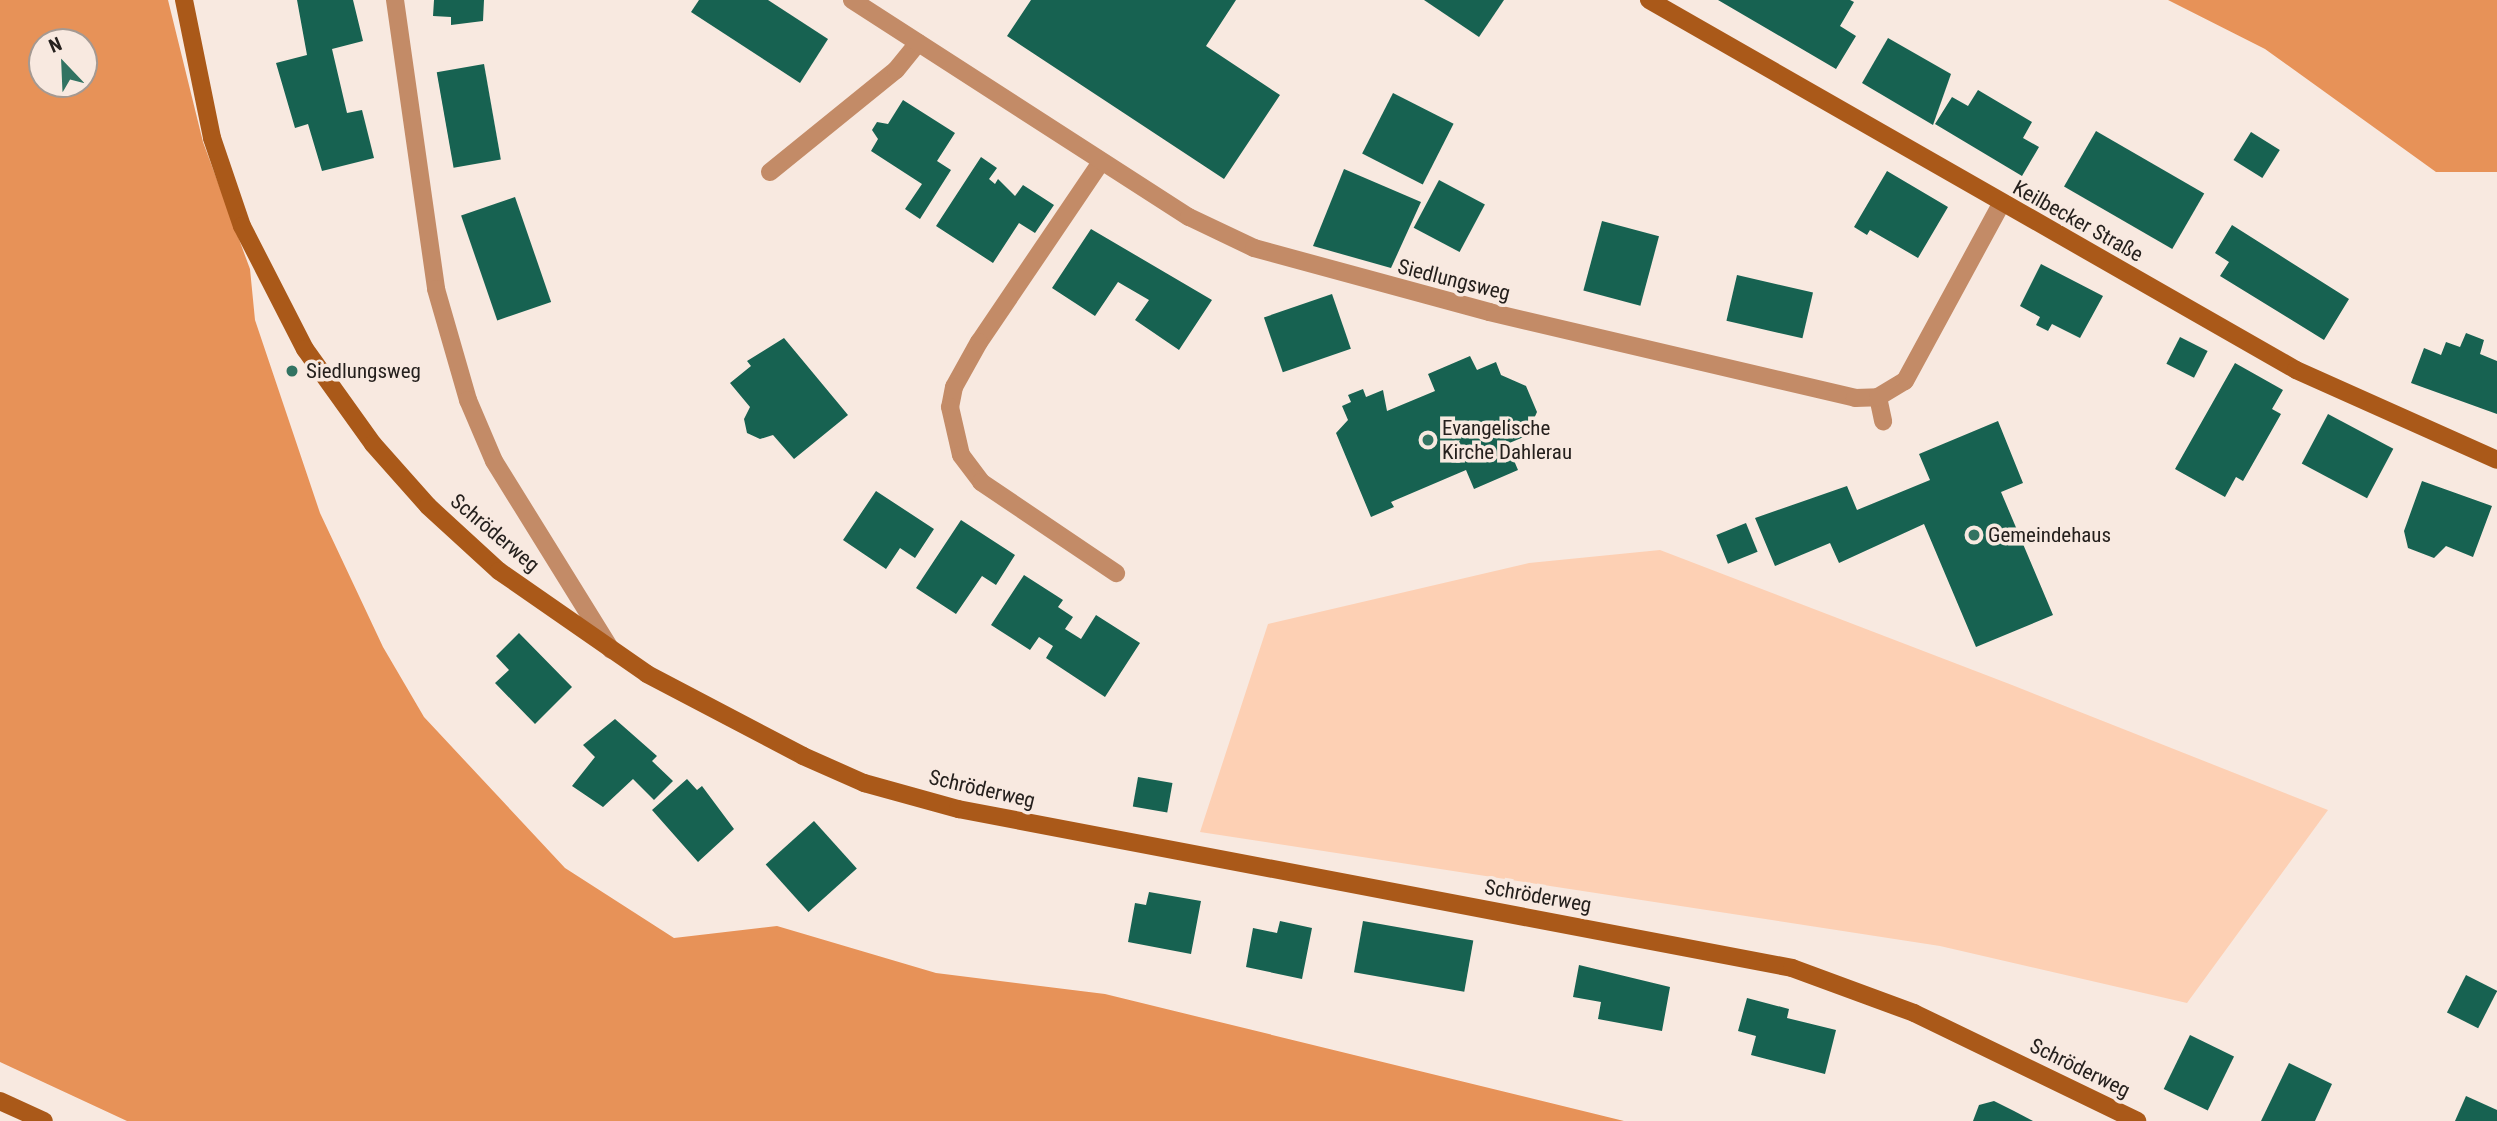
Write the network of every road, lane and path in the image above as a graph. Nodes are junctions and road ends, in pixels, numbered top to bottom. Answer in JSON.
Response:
{"nodes":[{"id":1,"x":184,"y":0,"type":"edge"},
{"id":2,"x":395,"y":0,"type":"edge"},
{"id":3,"x":852,"y":0,"type":"edge"},
{"id":4,"x":1648,"y":0,"type":"edge"},
{"id":5,"x":918,"y":43,"type":"junction"},
{"id":6,"x":1101,"y":162,"type":"junction"},
{"id":7,"x":771,"y":172,"type":"dead end"},
{"id":8,"x":2001,"y":204,"type":"junction"},
{"id":9,"x":1878,"y":397,"type":"junction"},
{"id":10,"x":1883,"y":421,"type":"dead end"},
{"id":11,"x":2497,"y":460,"type":"edge"},
{"id":12,"x":1116,"y":573,"type":"dead end"},
{"id":13,"x":611,"y":650,"type":"junction"},
{"id":14,"x":0,"y":1101,"type":"edge"},
{"id":15,"x":44,"y":1121,"type":"edge"},
{"id":16,"x":2137,"y":1121,"type":"edge"}],
"edges":[{"from":1,"to":13,"type":"main road","name":"Schröderweg"},
{"from":2,"to":13,"type":"street"},
{"from":3,"to":5,"type":"street","name":"Siedlungsweg"},
{"from":4,"to":8,"type":"main road","name":"Keilbecker Straße"},
{"from":5,"to":6,"type":"street","name":"Siedlungsweg"},
{"from":5,"to":7,"type":"street"},
{"from":6,"to":9,"type":"street","name":"Siedlungsweg"},
{"from":6,"to":12,"type":"street"},
{"from":8,"to":9,"type":"street"},
{"from":8,"to":11,"type":"main road","name":"Keilbecker Straße"},
{"from":9,"to":10,"type":"street"},
{"from":13,"to":16,"type":"main road","name":"Schröderweg"},
{"from":14,"to":15,"type":"main road"}]}
